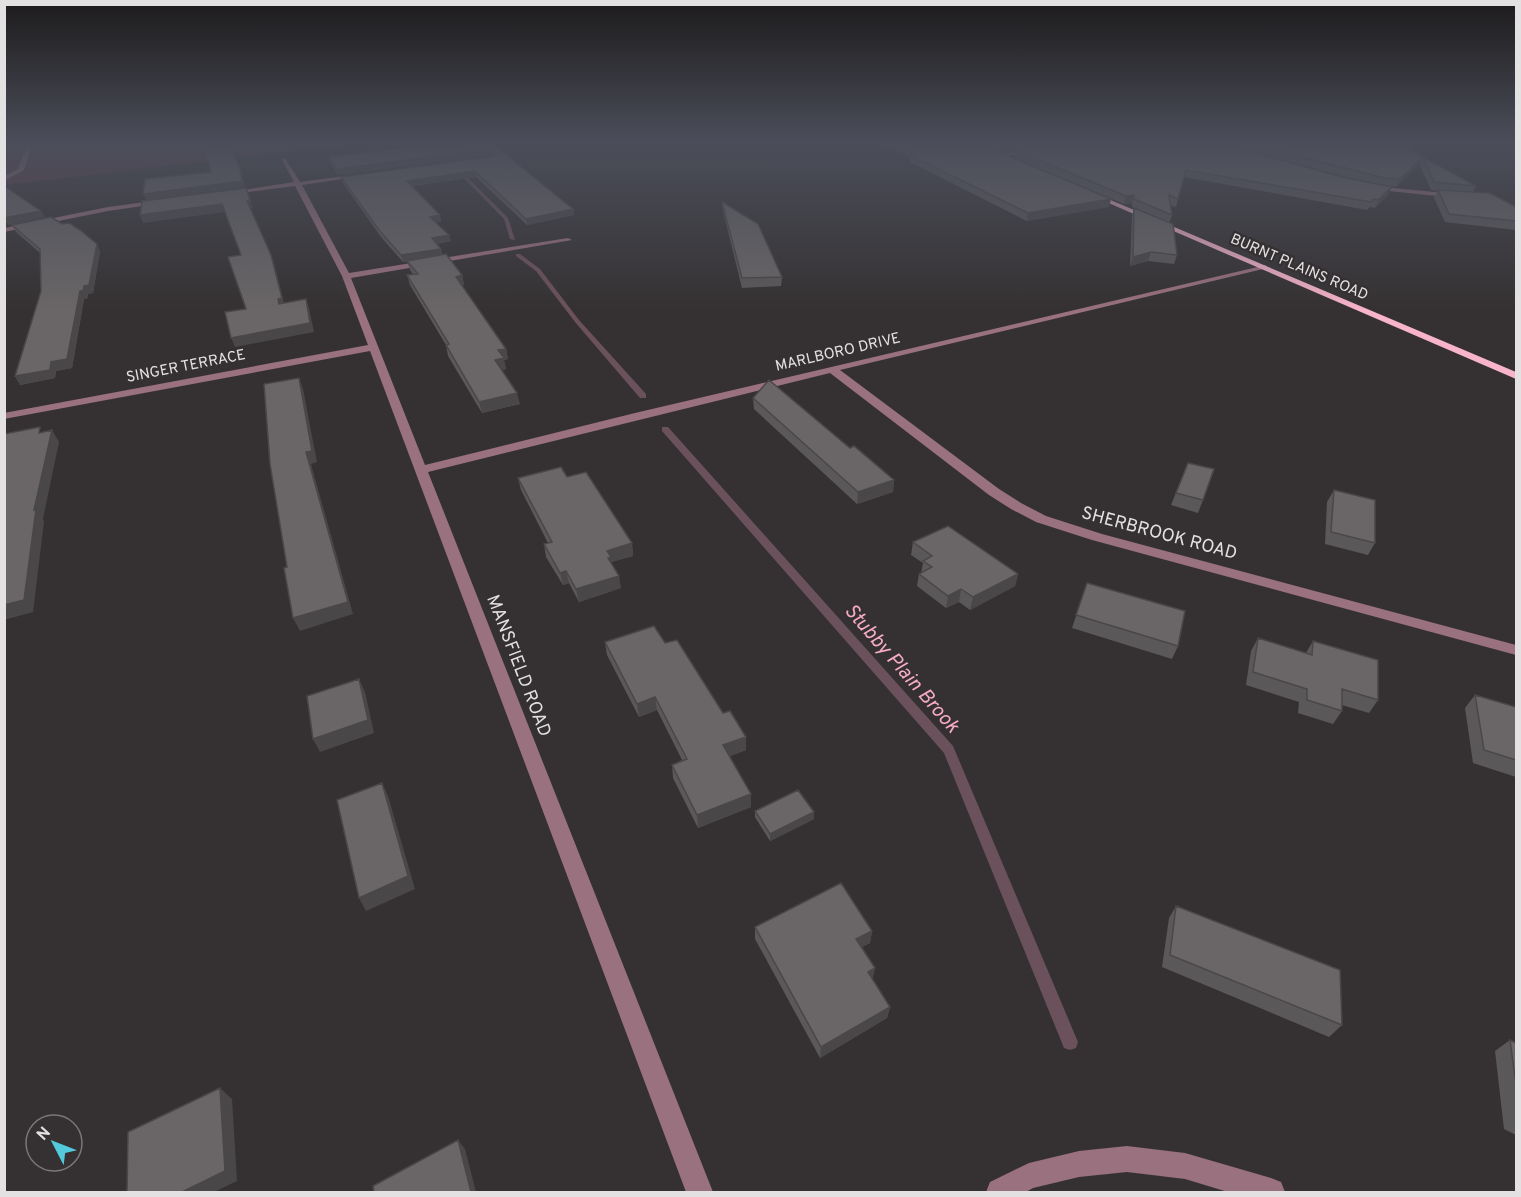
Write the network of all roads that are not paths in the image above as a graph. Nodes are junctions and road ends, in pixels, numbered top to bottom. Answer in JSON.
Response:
{"nodes":[{"id":1,"x":306,"y":200,"type":"edge"},
{"id":2,"x":1105,"y":200,"type":"edge"},
{"id":3,"x":167,"y":201,"type":"edge"},
{"id":4,"x":4,"y":230,"type":"edge"},
{"id":5,"x":568,"y":240,"type":"dead end"},
{"id":6,"x":1263,"y":267,"type":"junction"},
{"id":7,"x":346,"y":276,"type":"junction"},
{"id":8,"x":373,"y":347,"type":"junction"},
{"id":9,"x":832,"y":369,"type":"junction"},
{"id":10,"x":1516,"y":376,"type":"edge"},
{"id":11,"x":4,"y":416,"type":"edge"},
{"id":12,"x":421,"y":470,"type":"junction"},
{"id":13,"x":1516,"y":650,"type":"edge"},
{"id":14,"x":699,"y":1192,"type":"edge"},
{"id":15,"x":1000,"y":1192,"type":"edge"},
{"id":16,"x":1271,"y":1192,"type":"edge"}],
"edges":[{"from":1,"to":7,"type":"street","name":"MANSFIELD ROAD"},
{"from":2,"to":6,"type":"main road","name":"BURNT PLAINS ROAD"},
{"from":3,"to":4,"type":"street"},
{"from":5,"to":7,"type":"street"},
{"from":6,"to":9,"type":"street","name":"MARLBORO DRIVE"},
{"from":6,"to":10,"type":"main road","name":"BURNT PLAINS ROAD"},
{"from":7,"to":8,"type":"street","name":"MANSFIELD ROAD"},
{"from":8,"to":11,"type":"street","name":"SINGER TERRACE"},
{"from":8,"to":12,"type":"street","name":"MANSFIELD ROAD"},
{"from":9,"to":12,"type":"street","name":"MARLBORO DRIVE"},
{"from":9,"to":13,"type":"street","name":"SHERBROOK ROAD"},
{"from":12,"to":14,"type":"street","name":"MANSFIELD ROAD"},
{"from":15,"to":16,"type":"street"}]}
